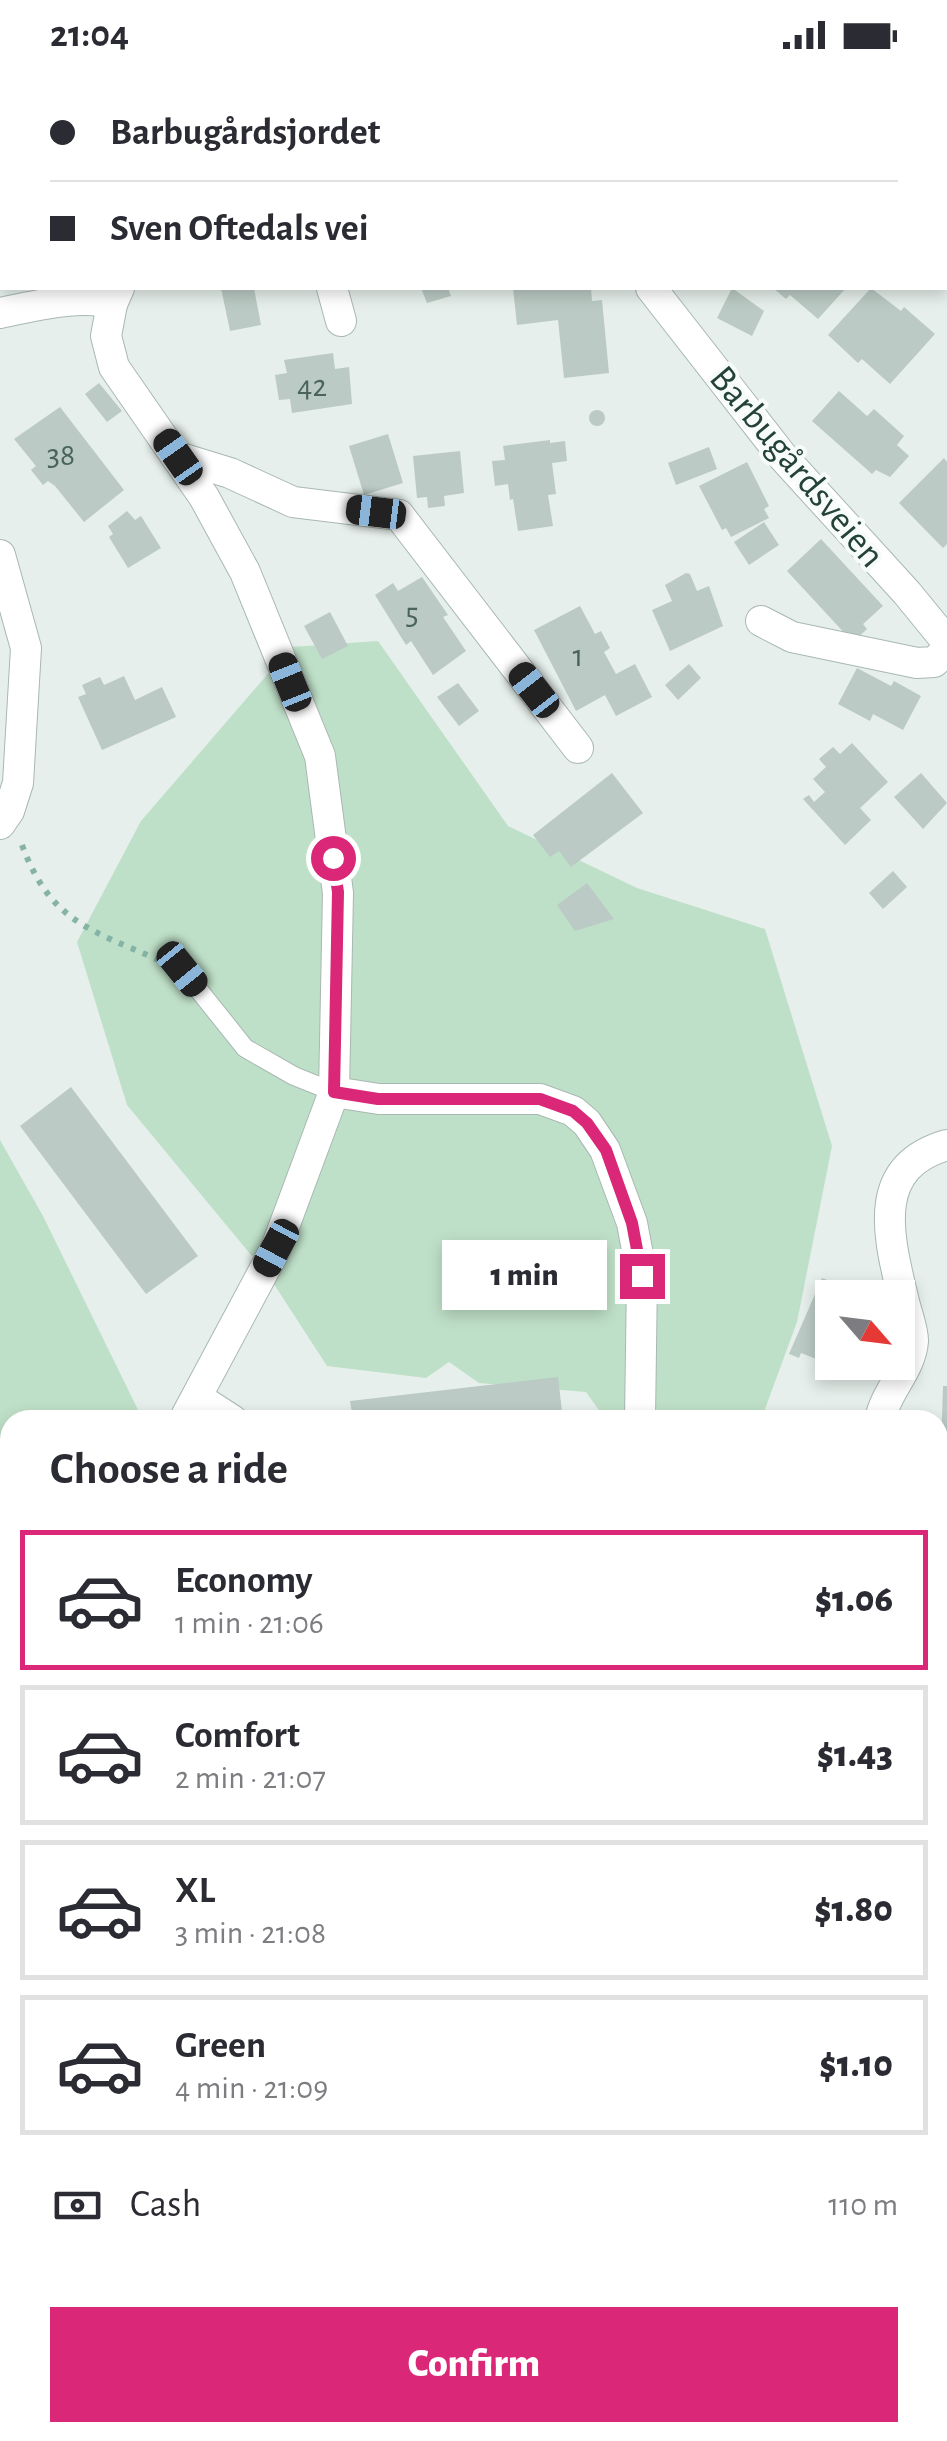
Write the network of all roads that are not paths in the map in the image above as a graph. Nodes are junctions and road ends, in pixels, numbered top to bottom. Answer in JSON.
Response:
{"nodes":[{"id":1,"x":333,"y":290,"type":"edge"},
{"id":2,"x":653,"y":290,"type":"edge"},
{"id":3,"x":116,"y":296,"type":"edge"},
{"id":4,"x":0,"y":313,"type":"edge"},
{"id":5,"x":342,"y":321,"type":"dead end"},
{"id":6,"x":178,"y":457,"type":"junction"},
{"id":7,"x":0,"y":556,"type":"edge"},
{"id":8,"x":761,"y":621,"type":"dead end"},
{"id":9,"x":947,"y":642,"type":"edge"},
{"id":10,"x":947,"y":650,"type":"edge"},
{"id":11,"x":578,"y":748,"type":"dead end"},
{"id":12,"x":4,"y":818,"type":"edge"},
{"id":13,"x":182,"y":969,"type":"road end"},
{"id":14,"x":334,"y":1092,"type":"junction"},
{"id":15,"x":947,"y":1145,"type":"edge"},
{"id":16,"x":191,"y":1409,"type":"edge"},
{"id":17,"x":640,"y":1410,"type":"edge"},
{"id":18,"x":882,"y":1410,"type":"edge"}],
"edges":[{"from":1,"to":5,"type":"street"},
{"from":2,"to":9,"type":"street","name":"Barbugårdsveien"},
{"from":3,"to":4,"type":"street"},
{"from":3,"to":6,"type":"street"},
{"from":6,"to":11,"type":"street"},
{"from":6,"to":14,"type":"street"},
{"from":7,"to":12,"type":"street"},
{"from":8,"to":10,"type":"street"},
{"from":13,"to":14,"type":"lane"},
{"from":14,"to":16,"type":"street"},
{"from":14,"to":17,"type":"street"},
{"from":15,"to":18,"type":"street"}]}
